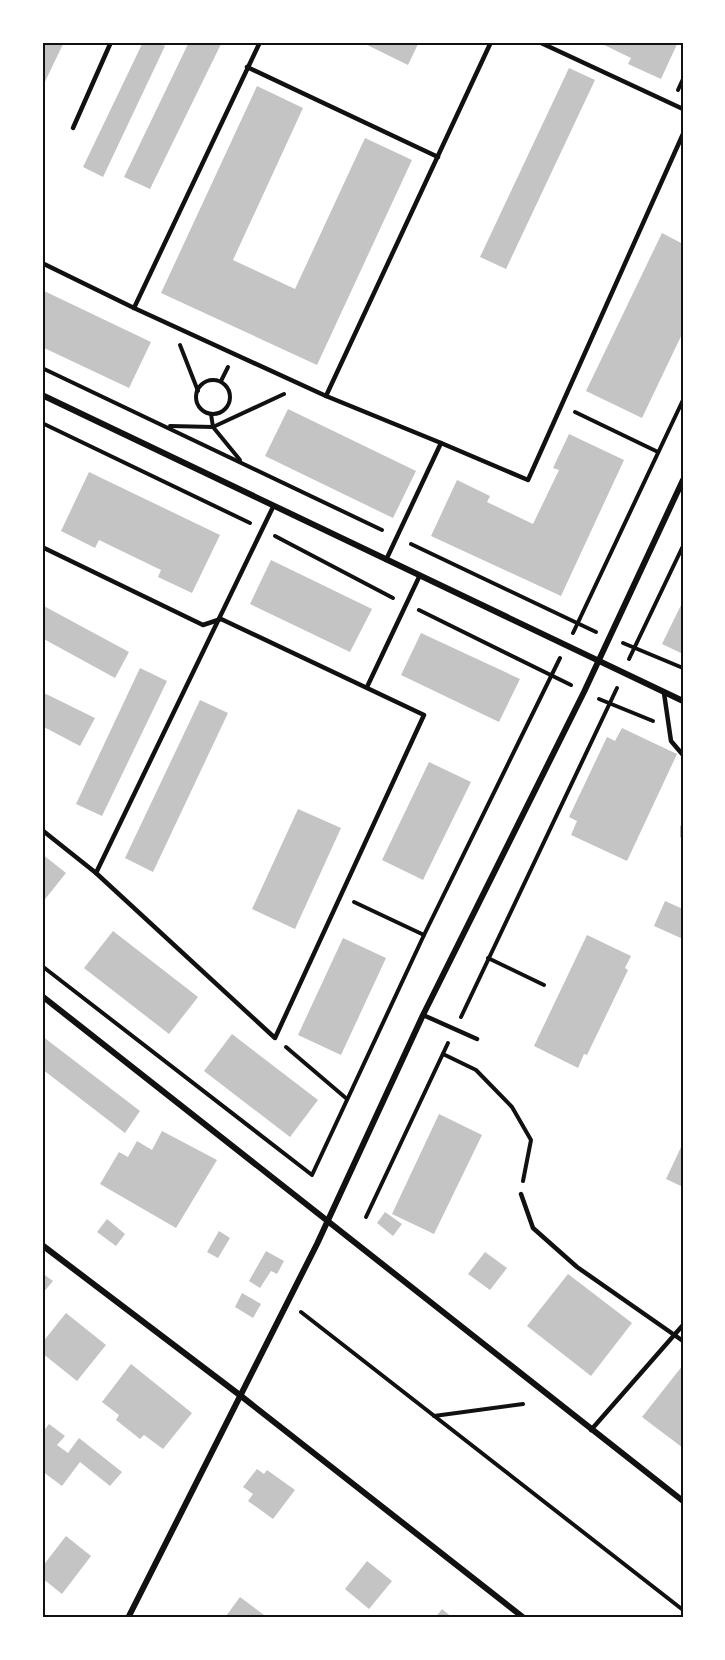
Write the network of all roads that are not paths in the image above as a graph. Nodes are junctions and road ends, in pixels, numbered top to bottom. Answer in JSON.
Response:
{"nodes":[{"id":1,"x":111,"y":42,"type":"edge"},
{"id":2,"x":260,"y":42,"type":"edge"},
{"id":3,"x":491,"y":42,"type":"edge"},
{"id":4,"x":539,"y":42,"type":"edge"},
{"id":5,"x":247,"y":67,"type":"junction"},
{"id":6,"x":683,"y":109,"type":"edge"},
{"id":7,"x":73,"y":128,"type":"dead end"},
{"id":8,"x":683,"y":134,"type":"edge"},
{"id":9,"x":438,"y":157,"type":"junction"},
{"id":10,"x":42,"y":263,"type":"edge"},
{"id":11,"x":134,"y":308,"type":"junction"},
{"id":12,"x":42,"y":395,"type":"edge"},
{"id":13,"x":326,"y":396,"type":"junction"},
{"id":14,"x":441,"y":443,"type":"junction"},
{"id":15,"x":683,"y":480,"type":"edge"},
{"id":16,"x":273,"y":507,"type":"junction"},
{"id":17,"x":42,"y":547,"type":"edge"},
{"id":18,"x":386,"y":561,"type":"junction"},
{"id":19,"x":420,"y":575,"type":"junction"},
{"id":20,"x":221,"y":619,"type":"junction"},
{"id":21,"x":598,"y":661,"type":"junction"},
{"id":22,"x":367,"y":687,"type":"junction"},
{"id":23,"x":664,"y":693,"type":"junction"},
{"id":24,"x":683,"y":701,"type":"edge"},
{"id":25,"x":683,"y":755,"type":"edge"},
{"id":26,"x":683,"y":826,"type":"edge"},
{"id":27,"x":42,"y":830,"type":"edge"},
{"id":28,"x":683,"y":837,"type":"edge"},
{"id":29,"x":96,"y":873,"type":"junction"},
{"id":30,"x":42,"y":996,"type":"edge"},
{"id":31,"x":423,"y":1015,"type":"junction"},
{"id":32,"x":477,"y":1039,"type":"dead end"},
{"id":33,"x":521,"y":1194,"type":"road end"},
{"id":34,"x":327,"y":1221,"type":"junction"},
{"id":35,"x":42,"y":1245,"type":"edge"},
{"id":36,"x":683,"y":1325,"type":"edge"},
{"id":37,"x":675,"y":1335,"type":"junction"},
{"id":38,"x":683,"y":1341,"type":"edge"},
{"id":39,"x":241,"y":1396,"type":"junction"},
{"id":40,"x":591,"y":1430,"type":"junction"},
{"id":41,"x":683,"y":1501,"type":"edge"},
{"id":42,"x":128,"y":1618,"type":"edge"},
{"id":43,"x":524,"y":1618,"type":"edge"}],
"edges":[{"from":1,"to":7,"type":"lane"},
{"from":2,"to":5,"type":"lane"},
{"from":3,"to":9,"type":"lane"},
{"from":4,"to":6,"type":"lane"},
{"from":5,"to":9,"type":"lane"},
{"from":5,"to":11,"type":"lane"},
{"from":8,"to":14,"type":"lane"},
{"from":9,"to":13,"type":"lane"},
{"from":10,"to":11,"type":"lane"},
{"from":11,"to":13,"type":"lane"},
{"from":12,"to":16,"type":"street"},
{"from":13,"to":14,"type":"lane"},
{"from":14,"to":18,"type":"lane"},
{"from":15,"to":21,"type":"street"},
{"from":16,"to":18,"type":"street"},
{"from":16,"to":20,"type":"lane"},
{"from":17,"to":20,"type":"lane"},
{"from":18,"to":19,"type":"street"},
{"from":19,"to":21,"type":"street"},
{"from":19,"to":22,"type":"lane"},
{"from":20,"to":22,"type":"lane"},
{"from":20,"to":29,"type":"lane"},
{"from":21,"to":23,"type":"street"},
{"from":21,"to":31,"type":"street"},
{"from":22,"to":29,"type":"lane"},
{"from":23,"to":24,"type":"street"},
{"from":23,"to":25,"type":"lane"},
{"from":26,"to":28,"type":"lane"},
{"from":27,"to":29,"type":"lane"},
{"from":30,"to":34,"type":"street"},
{"from":31,"to":32,"type":"lane"},
{"from":31,"to":34,"type":"street"},
{"from":33,"to":37,"type":"lane"},
{"from":34,"to":39,"type":"street"},
{"from":34,"to":40,"type":"street"},
{"from":35,"to":39,"type":"street"},
{"from":36,"to":37,"type":"lane"},
{"from":37,"to":38,"type":"lane"},
{"from":37,"to":40,"type":"lane"},
{"from":39,"to":42,"type":"street"},
{"from":39,"to":43,"type":"street"},
{"from":40,"to":41,"type":"street"}]}
